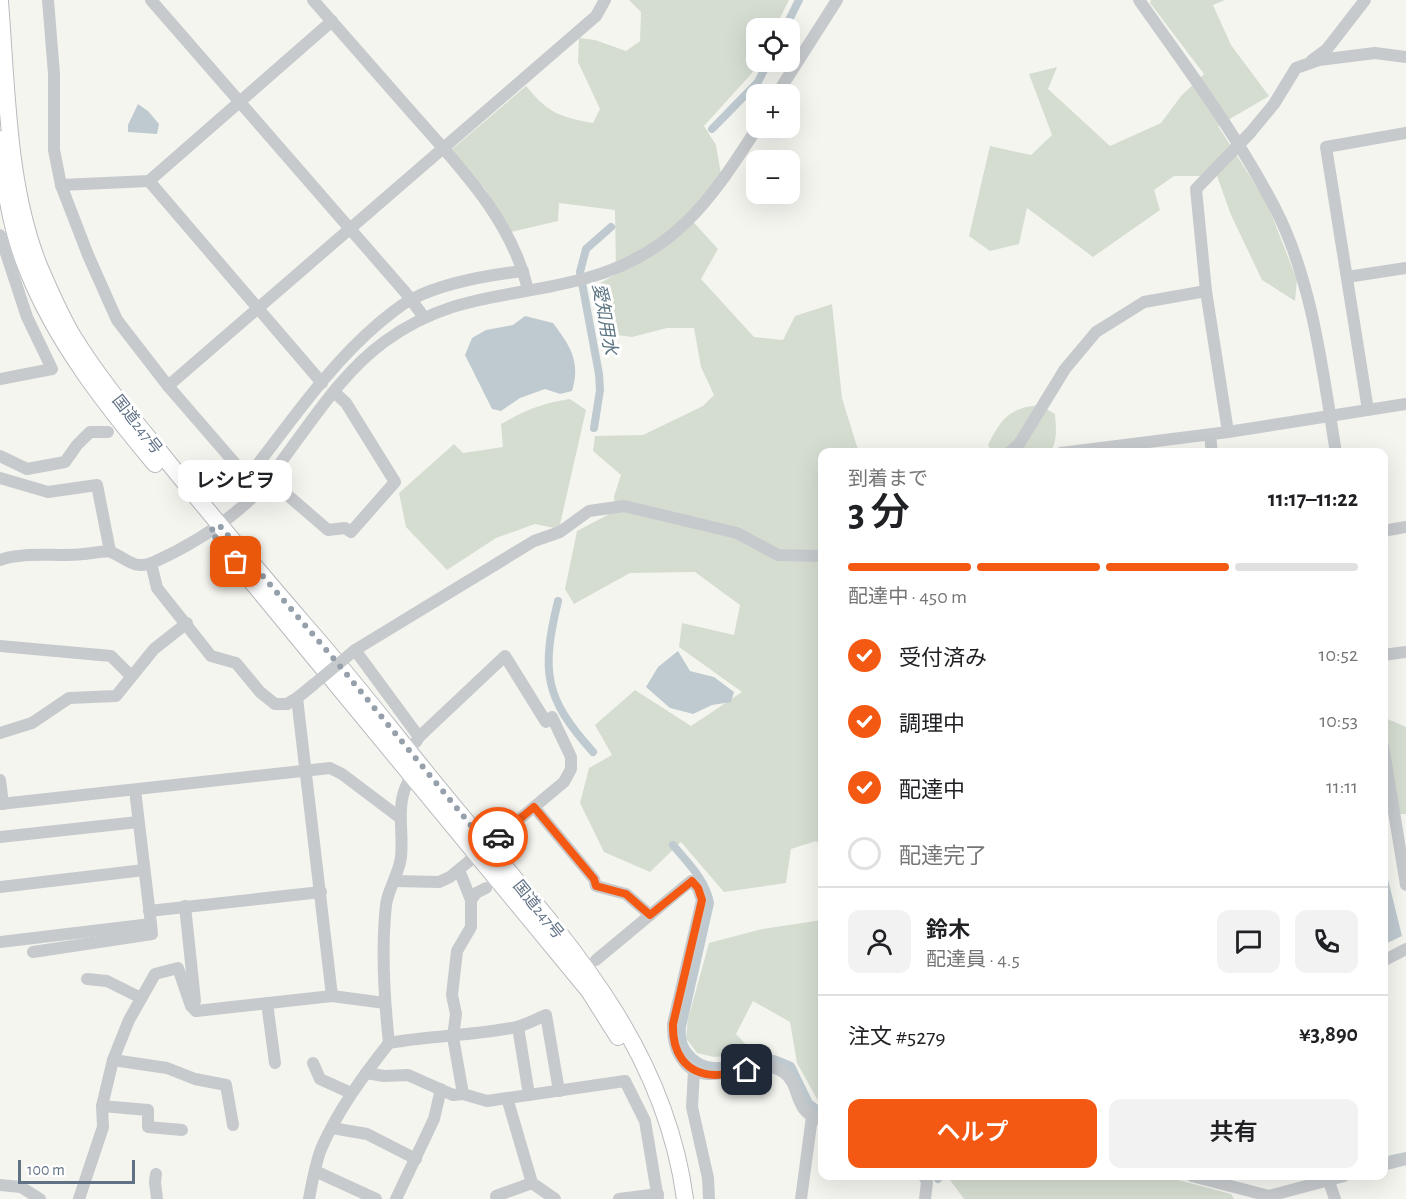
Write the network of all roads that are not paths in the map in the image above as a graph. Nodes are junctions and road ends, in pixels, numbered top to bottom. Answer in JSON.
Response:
{"nodes":[{"id":1,"x":48,"y":0,"type":"edge"},
{"id":2,"x":151,"y":0,"type":"edge"},
{"id":3,"x":313,"y":0,"type":"edge"},
{"id":4,"x":605,"y":0,"type":"edge"},
{"id":5,"x":837,"y":0,"type":"edge"},
{"id":6,"x":1139,"y":0,"type":"edge"},
{"id":7,"x":1365,"y":0,"type":"edge"},
{"id":8,"x":0,"y":2,"type":"edge"},
{"id":9,"x":332,"y":21,"type":"junction"},
{"id":10,"x":1406,"y":57,"type":"edge"},
{"id":11,"x":1308,"y":63,"type":"junction"},
{"id":12,"x":783,"y":84,"type":"edge"},
{"id":13,"x":239,"y":102,"type":"junction"},
{"id":14,"x":1406,"y":134,"type":"edge"},
{"id":15,"x":751,"y":138,"type":"edge"},
{"id":16,"x":0,"y":139,"type":"edge"},
{"id":17,"x":443,"y":149,"type":"junction"},
{"id":18,"x":149,"y":181,"type":"junction"},
{"id":19,"x":61,"y":185,"type":"junction"},
{"id":20,"x":350,"y":229,"type":"junction"},
{"id":21,"x":0,"y":235,"type":"edge"},
{"id":22,"x":1406,"y":268,"type":"edge"},
{"id":23,"x":523,"y":270,"type":"junction"},
{"id":24,"x":1347,"y":277,"type":"junction"},
{"id":25,"x":528,"y":290,"type":"junction"},
{"id":26,"x":1206,"y":291,"type":"junction"},
{"id":27,"x":411,"y":300,"type":"junction"},
{"id":28,"x":256,"y":309,"type":"junction"},
{"id":29,"x":424,"y":317,"type":"junction"},
{"id":30,"x":0,"y":379,"type":"edge"},
{"id":31,"x":322,"y":383,"type":"junction"},
{"id":32,"x":168,"y":386,"type":"junction"},
{"id":33,"x":334,"y":392,"type":"junction"},
{"id":34,"x":1406,"y":404,"type":"edge"},
{"id":35,"x":1368,"y":410,"type":"junction"},
{"id":36,"x":1330,"y":415,"type":"junction"},
{"id":37,"x":108,"y":432,"type":"dead end"},
{"id":38,"x":1228,"y":432,"type":"junction"},
{"id":39,"x":1210,"y":435,"type":"junction"},
{"id":40,"x":1024,"y":448,"type":"edge"},
{"id":41,"x":1102,"y":448,"type":"edge"},
{"id":42,"x":1211,"y":448,"type":"edge"},
{"id":43,"x":1335,"y":448,"type":"edge"},
{"id":44,"x":0,"y":456,"type":"edge"},
{"id":45,"x":0,"y":478,"type":"edge"},
{"id":46,"x":248,"y":478,"type":"junction"},
{"id":47,"x":259,"y":491,"type":"junction"},
{"id":48,"x":1406,"y":527,"type":"edge"},
{"id":49,"x":214,"y":528,"type":"junction"},
{"id":50,"x":1388,"y":530,"type":"edge"},
{"id":51,"x":110,"y":551,"type":"junction"},
{"id":52,"x":818,"y":556,"type":"edge"},
{"id":53,"x":0,"y":560,"type":"edge"},
{"id":54,"x":151,"y":564,"type":"junction"},
{"id":55,"x":187,"y":623,"type":"junction"},
{"id":56,"x":0,"y":646,"type":"edge"},
{"id":57,"x":354,"y":650,"type":"junction"},
{"id":58,"x":1406,"y":652,"type":"edge"},
{"id":59,"x":1388,"y":654,"type":"edge"},
{"id":60,"x":131,"y":676,"type":"junction"},
{"id":61,"x":297,"y":698,"type":"junction"},
{"id":62,"x":0,"y":733,"type":"edge"},
{"id":63,"x":419,"y":736,"type":"junction"},
{"id":64,"x":410,"y":753,"type":"junction"},
{"id":65,"x":307,"y":771,"type":"junction"},
{"id":66,"x":1388,"y":775,"type":"edge"},
{"id":67,"x":411,"y":777,"type":"junction"},
{"id":68,"x":0,"y":780,"type":"edge"},
{"id":69,"x":135,"y":790,"type":"junction"},
{"id":70,"x":1,"y":804,"type":"edge"},
{"id":71,"x":534,"y":807,"type":"junction"},
{"id":72,"x":399,"y":817,"type":"junction"},
{"id":73,"x":138,"y":822,"type":"junction"},
{"id":74,"x":0,"y":837,"type":"edge"},
{"id":75,"x":482,"y":851,"type":"junction"},
{"id":76,"x":144,"y":870,"type":"junction"},
{"id":77,"x":459,"y":870,"type":"junction"},
{"id":78,"x":395,"y":881,"type":"junction"},
{"id":79,"x":1406,"y":885,"type":"edge"},
{"id":80,"x":0,"y":887,"type":"edge"},
{"id":81,"x":486,"y":888,"type":"dead end"},
{"id":82,"x":321,"y":892,"type":"junction"},
{"id":83,"x":471,"y":900,"type":"junction"},
{"id":84,"x":185,"y":906,"type":"junction"},
{"id":85,"x":650,"y":915,"type":"junction"},
{"id":86,"x":150,"y":917,"type":"junction"},
{"id":87,"x":0,"y":942,"type":"edge"},
{"id":88,"x":1406,"y":949,"type":"edge"},
{"id":89,"x":33,"y":952,"type":"dead end"},
{"id":90,"x":1388,"y":958,"type":"edge"},
{"id":91,"x":596,"y":960,"type":"dead end"},
{"id":92,"x":87,"y":979,"type":"dead end"},
{"id":93,"x":332,"y":996,"type":"junction"},
{"id":94,"x":141,"y":998,"type":"junction"},
{"id":95,"x":385,"y":1003,"type":"junction"},
{"id":96,"x":267,"y":1004,"type":"junction"},
{"id":97,"x":196,"y":1011,"type":"junction"},
{"id":98,"x":518,"y":1026,"type":"junction"},
{"id":99,"x":453,"y":1037,"type":"junction"},
{"id":100,"x":389,"y":1043,"type":"junction"},
{"id":101,"x":113,"y":1060,"type":"junction"},
{"id":102,"x":275,"y":1063,"type":"dead end"},
{"id":103,"x":313,"y":1063,"type":"dead end"},
{"id":104,"x":694,"y":1071,"type":"junction"},
{"id":105,"x":366,"y":1073,"type":"junction"},
{"id":106,"x":441,"y":1089,"type":"junction"},
{"id":107,"x":559,"y":1091,"type":"junction"},
{"id":108,"x":351,"y":1093,"type":"junction"},
{"id":109,"x":463,"y":1094,"type":"junction"},
{"id":110,"x":529,"y":1095,"type":"junction"},
{"id":111,"x":507,"y":1098,"type":"junction"},
{"id":112,"x":102,"y":1106,"type":"junction"},
{"id":113,"x":817,"y":1119,"type":"edge"},
{"id":114,"x":233,"y":1125,"type":"dead end"},
{"id":115,"x":332,"y":1128,"type":"junction"},
{"id":116,"x":182,"y":1130,"type":"dead end"},
{"id":117,"x":416,"y":1159,"type":"junction"},
{"id":118,"x":1406,"y":1159,"type":"edge"},
{"id":119,"x":1388,"y":1164,"type":"edge"},
{"id":120,"x":315,"y":1171,"type":"junction"},
{"id":121,"x":156,"y":1174,"type":"dead end"},
{"id":122,"x":926,"y":1180,"type":"edge"},
{"id":123,"x":1207,"y":1180,"type":"edge"},
{"id":124,"x":1321,"y":1180,"type":"edge"},
{"id":125,"x":1328,"y":1180,"type":"edge"},
{"id":126,"x":532,"y":1183,"type":"junction"},
{"id":127,"x":0,"y":1185,"type":"edge"},
{"id":128,"x":663,"y":1197,"type":"edge"},
{"id":129,"x":40,"y":1199,"type":"edge"},
{"id":130,"x":79,"y":1199,"type":"edge"},
{"id":131,"x":157,"y":1199,"type":"edge"},
{"id":132,"x":309,"y":1199,"type":"edge"},
{"id":133,"x":376,"y":1199,"type":"edge"},
{"id":134,"x":396,"y":1199,"type":"edge"},
{"id":135,"x":497,"y":1199,"type":"edge"},
{"id":136,"x":555,"y":1199,"type":"edge"},
{"id":137,"x":620,"y":1199,"type":"edge"},
{"id":138,"x":684,"y":1199,"type":"edge"},
{"id":139,"x":709,"y":1199,"type":"edge"},
{"id":140,"x":801,"y":1199,"type":"edge"},
{"id":141,"x":925,"y":1199,"type":"edge"},
{"id":142,"x":1335,"y":1199,"type":"edge"}],
"edges":[{"from":1,"to":19,"type":"street"},
{"from":2,"to":13,"type":"street"},
{"from":3,"to":9,"type":"street"},
{"from":4,"to":17,"type":"street"},
{"from":5,"to":12,"type":"street"},
{"from":6,"to":36,"type":"street"},
{"from":7,"to":11,"type":"street"},
{"from":8,"to":49,"type":"highway","name":"国道247号"},
{"from":9,"to":13,"type":"street"},
{"from":9,"to":17,"type":"street"},
{"from":10,"to":11,"type":"street"},
{"from":11,"to":26,"type":"street","bridge":true},
{"from":13,"to":18,"type":"street"},
{"from":13,"to":20,"type":"street"},
{"from":14,"to":24,"type":"street"},
{"from":15,"to":25,"type":"street"},
{"from":16,"to":49,"type":"highway","name":"国道247号"},
{"from":17,"to":20,"type":"street"},
{"from":17,"to":23,"type":"street"},
{"from":18,"to":19,"type":"street"},
{"from":18,"to":28,"type":"street"},
{"from":19,"to":32,"type":"street"},
{"from":20,"to":27,"type":"street"},
{"from":20,"to":28,"type":"street"},
{"from":21,"to":30,"type":"street"},
{"from":22,"to":24,"type":"street"},
{"from":23,"to":25,"type":"street"},
{"from":23,"to":27,"type":"street"},
{"from":24,"to":35,"type":"street"},
{"from":25,"to":29,"type":"street"},
{"from":26,"to":38,"type":"street"},
{"from":26,"to":40,"type":"street"},
{"from":27,"to":29,"type":"street"},
{"from":27,"to":31,"type":"street"},
{"from":28,"to":31,"type":"street"},
{"from":28,"to":32,"type":"street"},
{"from":29,"to":33,"type":"street"},
{"from":31,"to":46,"type":"street"},
{"from":32,"to":46,"type":"street"},
{"from":33,"to":47,"type":"street"},
{"from":33,"to":47,"type":"street"},
{"from":34,"to":35,"type":"street"},
{"from":35,"to":36,"type":"street"},
{"from":36,"to":38,"type":"street"},
{"from":36,"to":43,"type":"street"},
{"from":37,"to":44,"type":"street"},
{"from":38,"to":39,"type":"street"},
{"from":39,"to":41,"type":"street"},
{"from":39,"to":42,"type":"street"},
{"from":45,"to":51,"type":"street"},
{"from":46,"to":47,"type":"street"},
{"from":47,"to":49,"type":"street"},
{"from":48,"to":50,"type":"street"},
{"from":49,"to":54,"type":"street"},
{"from":49,"to":64,"type":"highway","name":"国道247号"},
{"from":49,"to":67,"type":"highway","name":"国道247号"},
{"from":51,"to":53,"type":"street"},
{"from":51,"to":54,"type":"street"},
{"from":52,"to":57,"type":"street"},
{"from":54,"to":55,"type":"street"},
{"from":55,"to":60,"type":"street"},
{"from":55,"to":61,"type":"street"},
{"from":56,"to":60,"type":"street"},
{"from":57,"to":61,"type":"street","bridge":true},
{"from":57,"to":63,"type":"street"},
{"from":58,"to":59,"type":"street"},
{"from":60,"to":62,"type":"street"},
{"from":61,"to":65,"type":"street"},
{"from":63,"to":64,"type":"street"},
{"from":63,"to":71,"type":"street"},
{"from":64,"to":75,"type":"highway","name":"国道247号"},
{"from":65,"to":69,"type":"street"},
{"from":65,"to":72,"type":"street"},
{"from":65,"to":82,"type":"street"},
{"from":66,"to":79,"type":"street"},
{"from":67,"to":72,"type":"street"},
{"from":67,"to":75,"type":"highway","name":"国道247号"},
{"from":68,"to":70,"type":"street"},
{"from":69,"to":70,"type":"street"},
{"from":69,"to":73,"type":"street"},
{"from":71,"to":75,"type":"street"},
{"from":71,"to":85,"type":"street"},
{"from":72,"to":78,"type":"street"},
{"from":73,"to":74,"type":"street"},
{"from":73,"to":76,"type":"street"},
{"from":75,"to":77,"type":"street"},
{"from":75,"to":128,"type":"highway","name":"国道247号"},
{"from":75,"to":138,"type":"highway","name":"国道247号"},
{"from":76,"to":80,"type":"street"},
{"from":76,"to":86,"type":"street"},
{"from":77,"to":78,"type":"street"},
{"from":77,"to":83,"type":"street"},
{"from":78,"to":95,"type":"street"},
{"from":81,"to":83,"type":"street"},
{"from":82,"to":84,"type":"street"},
{"from":82,"to":93,"type":"street"},
{"from":83,"to":99,"type":"street"},
{"from":84,"to":86,"type":"street"},
{"from":84,"to":97,"type":"street"},
{"from":85,"to":91,"type":"street"},
{"from":85,"to":104,"type":"street"},
{"from":86,"to":87,"type":"street"},
{"from":86,"to":89,"type":"street"},
{"from":88,"to":90,"type":"street"},
{"from":92,"to":94,"type":"street"},
{"from":93,"to":95,"type":"street"},
{"from":93,"to":96,"type":"street"},
{"from":94,"to":97,"type":"street"},
{"from":94,"to":101,"type":"street"},
{"from":95,"to":100,"type":"street"},
{"from":96,"to":97,"type":"street"},
{"from":96,"to":102,"type":"street"},
{"from":98,"to":99,"type":"street"},
{"from":98,"to":107,"type":"street"},
{"from":98,"to":110,"type":"street"},
{"from":99,"to":100,"type":"street"},
{"from":99,"to":109,"type":"street"},
{"from":100,"to":105,"type":"street"},
{"from":101,"to":112,"type":"street"},
{"from":101,"to":114,"type":"street"},
{"from":103,"to":108,"type":"street"},
{"from":104,"to":113,"type":"street"},
{"from":104,"to":139,"type":"street"},
{"from":105,"to":106,"type":"street"},
{"from":105,"to":108,"type":"street"},
{"from":106,"to":109,"type":"street"},
{"from":106,"to":117,"type":"street"},
{"from":107,"to":110,"type":"street"},
{"from":107,"to":128,"type":"street"},
{"from":108,"to":115,"type":"street"},
{"from":109,"to":111,"type":"street"},
{"from":110,"to":111,"type":"street"},
{"from":111,"to":126,"type":"street"},
{"from":112,"to":116,"type":"street"},
{"from":112,"to":130,"type":"street"},
{"from":113,"to":140,"type":"street"},
{"from":115,"to":117,"type":"street"},
{"from":115,"to":120,"type":"street"},
{"from":117,"to":134,"type":"street"},
{"from":118,"to":119,"type":"street"},
{"from":120,"to":132,"type":"street"},
{"from":120,"to":133,"type":"street"},
{"from":121,"to":131,"type":"street"},
{"from":122,"to":141,"type":"street"},
{"from":123,"to":124,"type":"street"},
{"from":125,"to":142,"type":"street"},
{"from":126,"to":135,"type":"street"},
{"from":126,"to":136,"type":"street"},
{"from":127,"to":129,"type":"street"},
{"from":128,"to":137,"type":"street"}]}
